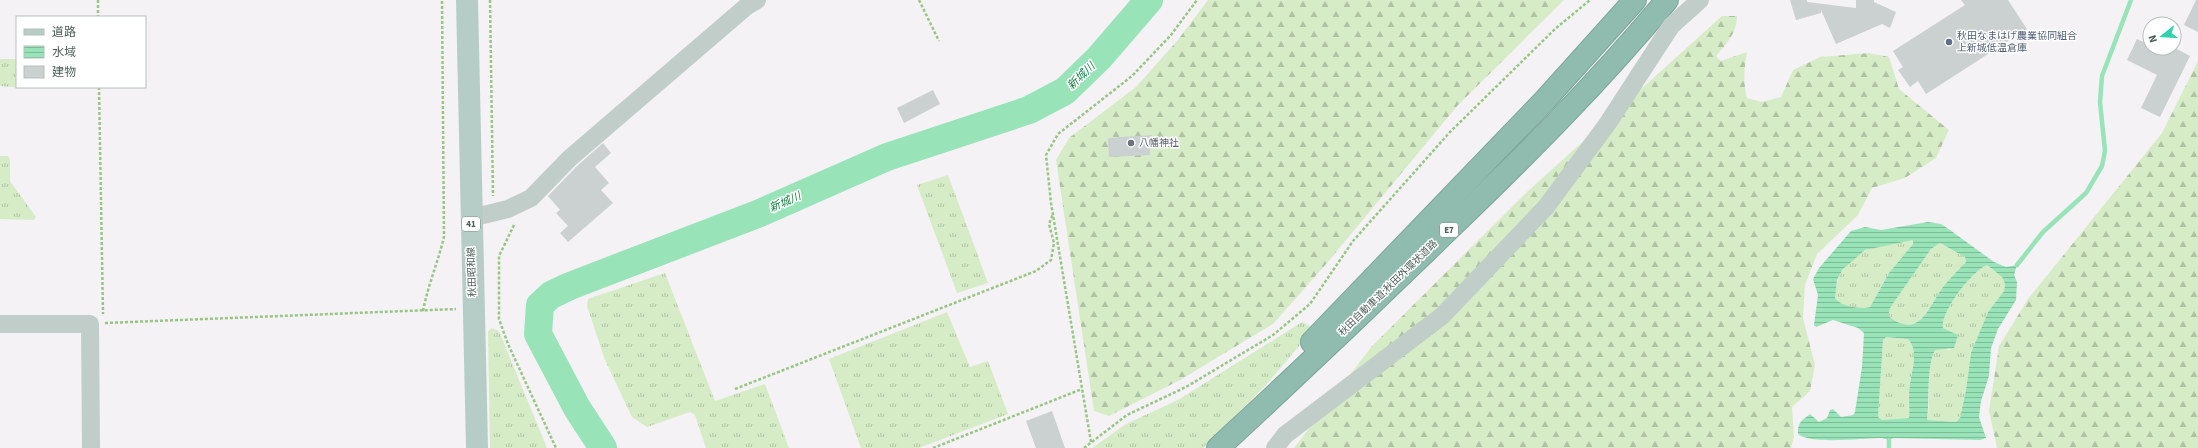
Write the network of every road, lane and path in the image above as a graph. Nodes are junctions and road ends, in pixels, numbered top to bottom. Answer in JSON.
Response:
{"nodes":[{"id":1,"x":98,"y":0,"type":"edge"},
{"id":2,"x":442,"y":0,"type":"edge"},
{"id":3,"x":467,"y":0,"type":"edge"},
{"id":4,"x":490,"y":0,"type":"edge"},
{"id":5,"x":757,"y":0,"type":"edge"},
{"id":6,"x":919,"y":0,"type":"edge"},
{"id":7,"x":1197,"y":0,"type":"edge"},
{"id":8,"x":1590,"y":0,"type":"edge"},
{"id":9,"x":1635,"y":0,"type":"edge"},
{"id":10,"x":1667,"y":0,"type":"edge"},
{"id":11,"x":1700,"y":0,"type":"edge"},
{"id":12,"x":98,"y":16,"type":"edge"},
{"id":13,"x":939,"y":41,"type":"dead end"},
{"id":14,"x":99,"y":88,"type":"edge"},
{"id":15,"x":526,"y":200,"type":"junction"},
{"id":16,"x":493,"y":213,"type":"junction"},
{"id":17,"x":1053,"y":214,"type":"junction"},
{"id":18,"x":471,"y":218,"type":"junction"},
{"id":19,"x":474,"y":308,"type":"junction"},
{"id":20,"x":423,"y":311,"type":"junction"},
{"id":21,"x":0,"y":324,"type":"edge"},
{"id":22,"x":736,"y":389,"type":"dead end"},
{"id":23,"x":1082,"y":389,"type":"junction"},
{"id":24,"x":1091,"y":442,"type":"junction"},
{"id":25,"x":91,"y":448,"type":"edge"},
{"id":26,"x":477,"y":448,"type":"edge"},
{"id":27,"x":556,"y":448,"type":"edge"},
{"id":28,"x":933,"y":448,"type":"edge"},
{"id":29,"x":1084,"y":448,"type":"edge"},
{"id":30,"x":1217,"y":448,"type":"edge"},
{"id":31,"x":1275,"y":448,"type":"edge"}],
"edges":[{"from":1,"to":12,"type":"path"},
{"from":2,"to":20,"type":"path"},
{"from":3,"to":18,"type":"main road","name":"秋田昭和線","number":"41"},
{"from":4,"to":16,"type":"path"},
{"from":5,"to":15,"type":"street"},
{"from":6,"to":13,"type":"path"},
{"from":7,"to":17,"type":"path"},
{"from":8,"to":24,"type":"path"},
{"from":9,"to":30,"type":"highway","name":"秋田自動車道;秋田外環状道路","number":"E7"},
{"from":10,"to":30,"type":"highway","name":"秋田自動車道;秋田外環状道路","number":"E7"},
{"from":11,"to":31,"type":"street"},
{"from":14,"to":20,"type":"path"},
{"from":15,"to":16,"type":"street"},
{"from":15,"to":27,"type":"path"},
{"from":16,"to":18,"type":"street"},
{"from":17,"to":22,"type":"path"},
{"from":17,"to":23,"type":"path"},
{"from":18,"to":19,"type":"main road","name":"秋田昭和線","number":"41"},
{"from":19,"to":20,"type":"path"},
{"from":19,"to":26,"type":"main road","name":"秋田昭和線","number":"41"},
{"from":21,"to":25,"type":"street"},
{"from":23,"to":24,"type":"path"},
{"from":23,"to":28,"type":"path"},
{"from":24,"to":29,"type":"path"}]}
